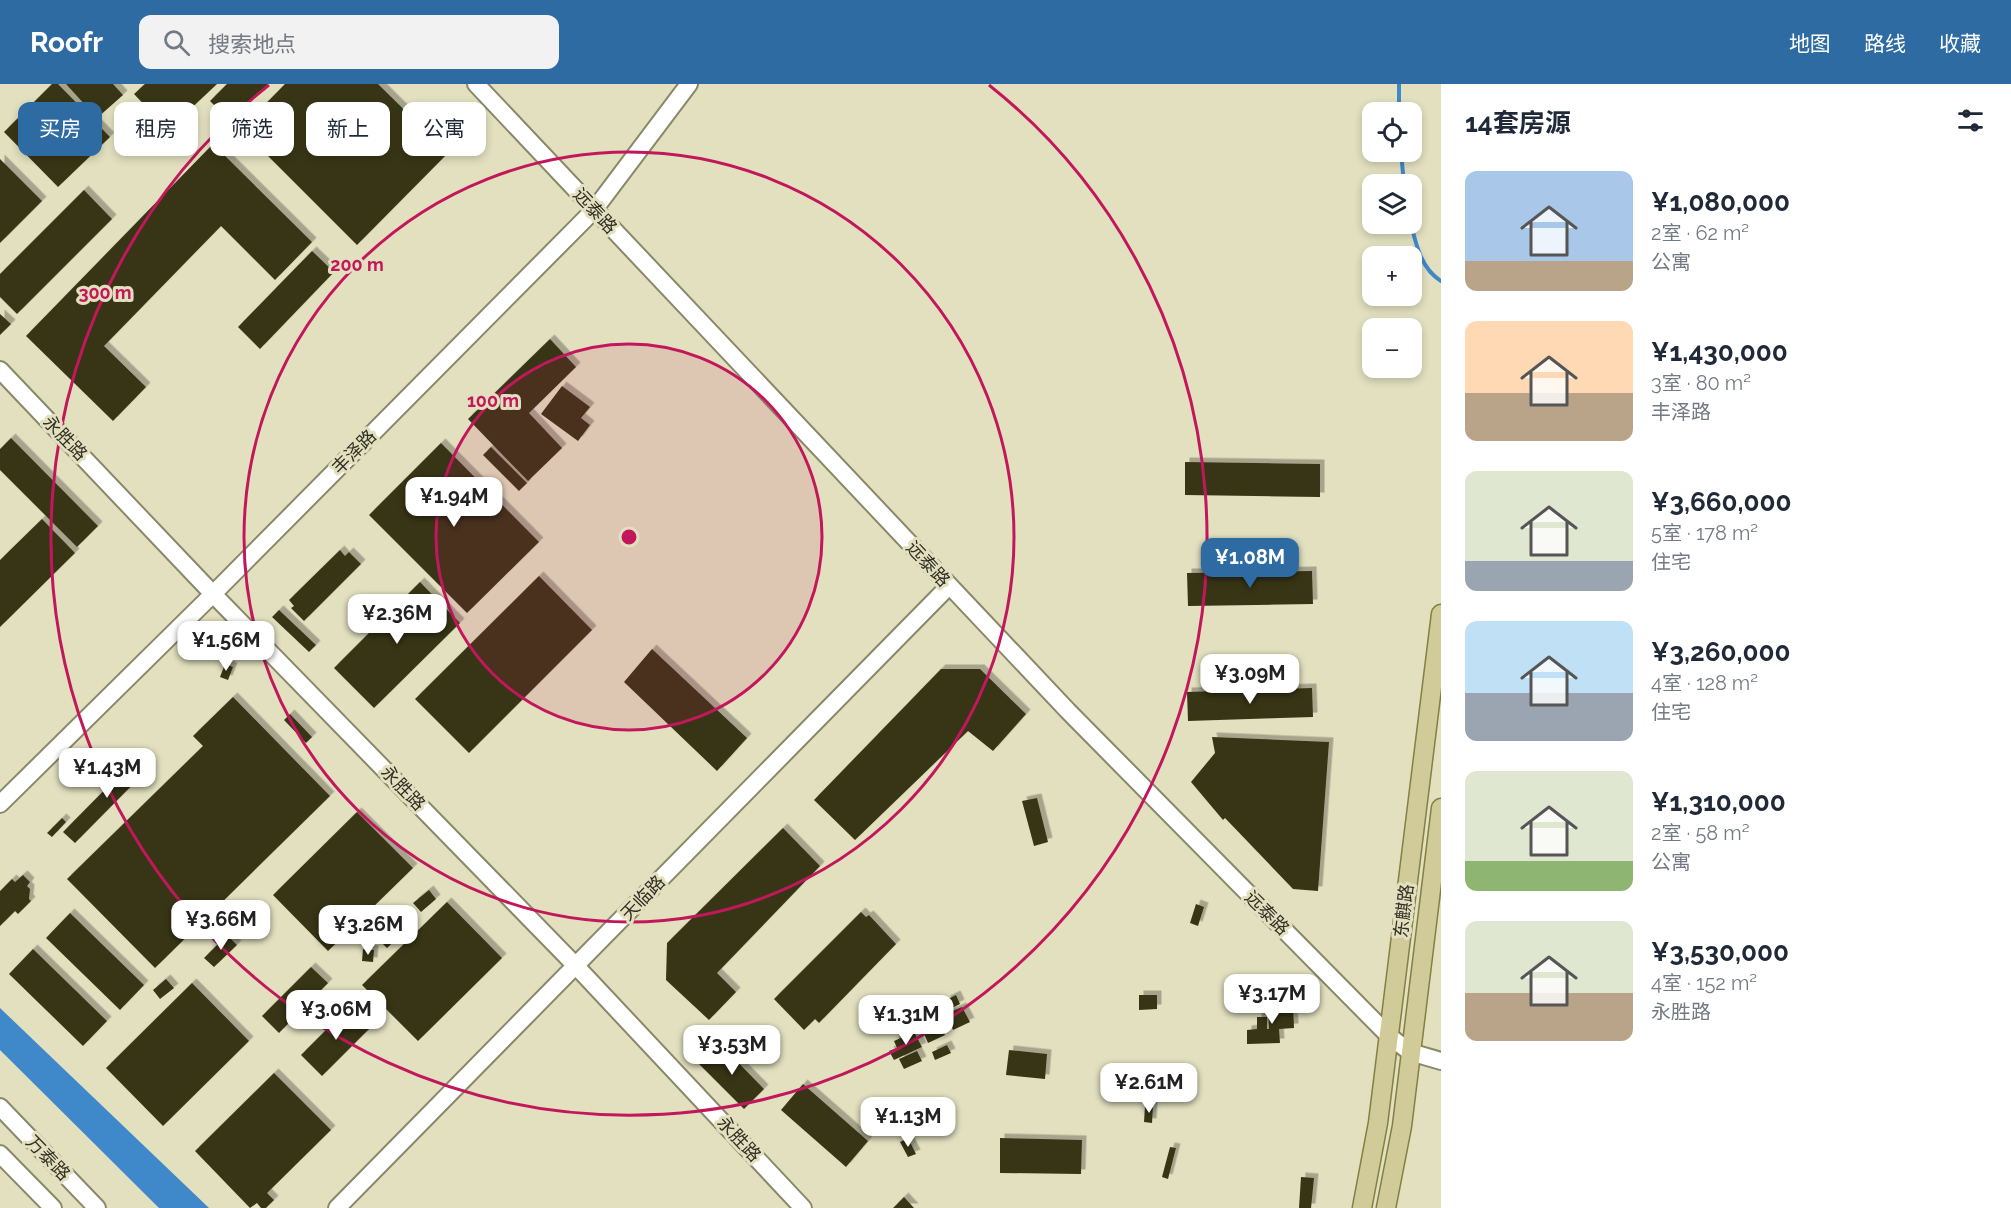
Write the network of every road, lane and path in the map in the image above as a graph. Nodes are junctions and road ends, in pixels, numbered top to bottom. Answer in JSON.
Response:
{"nodes":[{"id":1,"x":476,"y":84,"type":"edge"},
{"id":2,"x":689,"y":84,"type":"edge"},
{"id":3,"x":594,"y":210,"type":"junction"},
{"id":4,"x":0,"y":370,"type":"edge"},
{"id":5,"x":949,"y":586,"type":"junction"},
{"id":6,"x":213,"y":594,"type":"junction"},
{"id":7,"x":1441,"y":614,"type":"edge"},
{"id":8,"x":0,"y":804,"type":"edge"},
{"id":9,"x":1441,"y":808,"type":"edge"},
{"id":10,"x":576,"y":966,"type":"junction"},
{"id":11,"x":1389,"y":1036,"type":"junction"},
{"id":12,"x":1410,"y":1052,"type":"junction"},
{"id":13,"x":1441,"y":1061,"type":"edge"},
{"id":14,"x":0,"y":1107,"type":"edge"},
{"id":15,"x":0,"y":1154,"type":"edge"},
{"id":16,"x":53,"y":1208,"type":"edge"},
{"id":17,"x":97,"y":1208,"type":"edge"},
{"id":18,"x":337,"y":1208,"type":"edge"},
{"id":19,"x":803,"y":1208,"type":"edge"},
{"id":20,"x":1362,"y":1208,"type":"edge"},
{"id":21,"x":1386,"y":1208,"type":"edge"}],
"edges":[{"from":1,"to":3,"type":"street","name":"远泰路"},
{"from":2,"to":3,"type":"street","name":"丰泽路"},
{"from":3,"to":5,"type":"street","name":"远泰路"},
{"from":3,"to":6,"type":"street","name":"丰泽路"},
{"from":4,"to":6,"type":"street","name":"永胜路"},
{"from":5,"to":10,"type":"street","name":"天临路"},
{"from":5,"to":11,"type":"street","name":"远泰路"},
{"from":6,"to":8,"type":"street","name":"丰泽路"},
{"from":6,"to":10,"type":"street","name":"永胜路"},
{"from":7,"to":11,"type":"main road","name":"东麒路"},
{"from":9,"to":12,"type":"main road","name":"东麒路"},
{"from":10,"to":18,"type":"street","name":"天临路"},
{"from":10,"to":19,"type":"street","name":"永胜路"},
{"from":11,"to":12,"type":"street","name":"远泰路"},
{"from":11,"to":20,"type":"main road","name":"东麒路"},
{"from":12,"to":13,"type":"street"},
{"from":12,"to":21,"type":"main road","name":"东麒路"},
{"from":14,"to":17,"type":"street","name":"万泰路"},
{"from":15,"to":16,"type":"street","name":"万泰路"}]}
